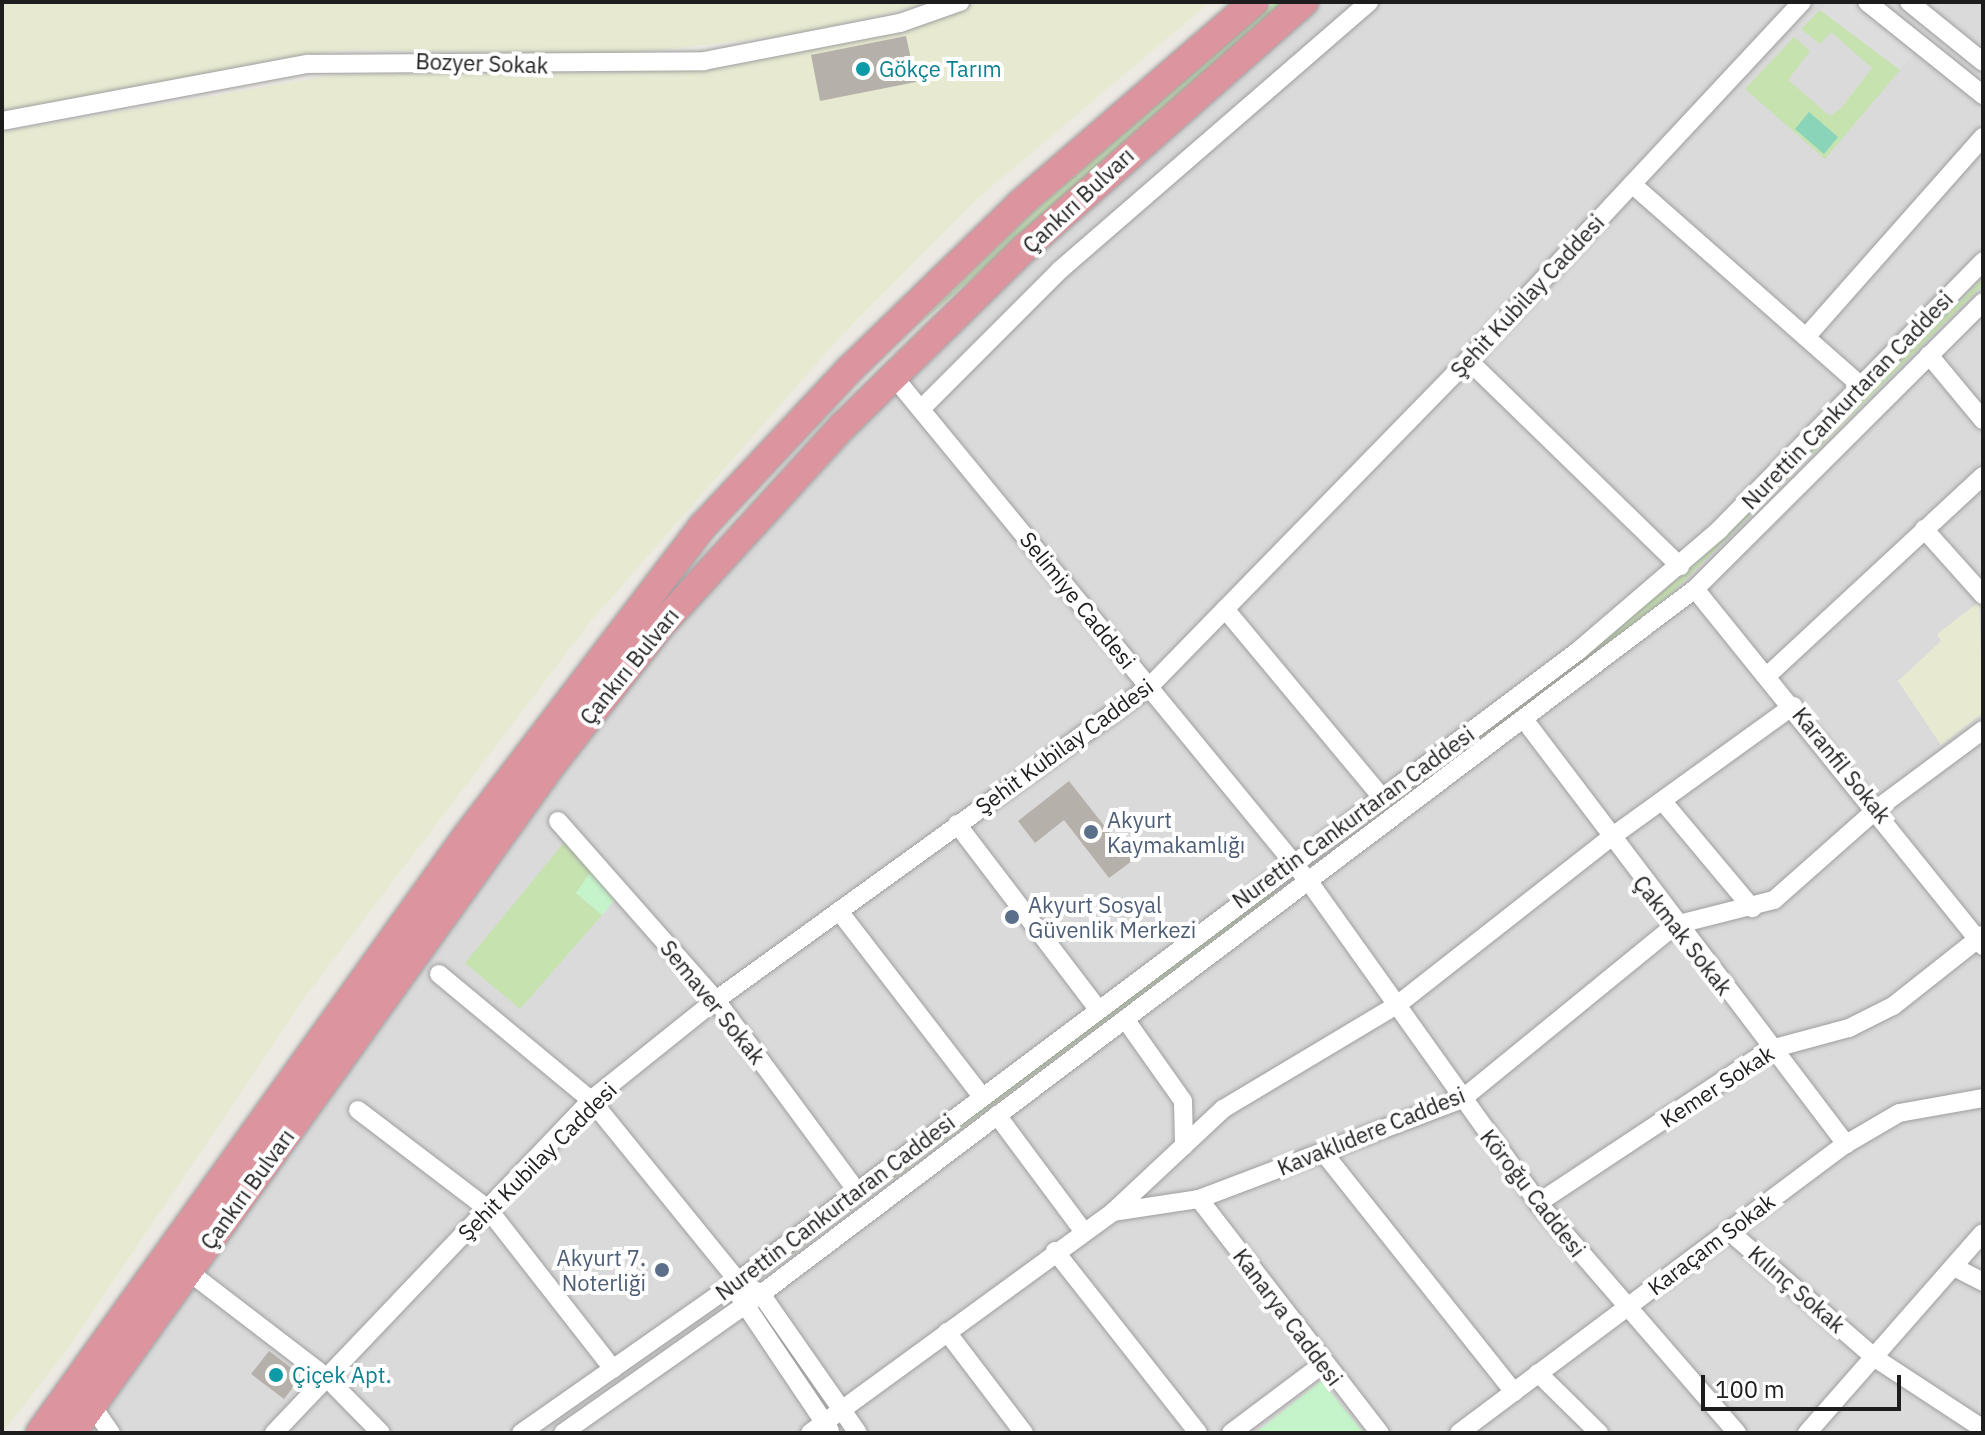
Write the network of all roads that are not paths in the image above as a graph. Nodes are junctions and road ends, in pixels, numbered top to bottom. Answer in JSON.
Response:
{"nodes":[{"id":1,"x":960,"y":2,"type":"edge"},
{"id":2,"x":1254,"y":2,"type":"edge"},
{"id":3,"x":1304,"y":2,"type":"edge"},
{"id":4,"x":1369,"y":2,"type":"edge"},
{"id":5,"x":1802,"y":2,"type":"edge"},
{"id":6,"x":1867,"y":2,"type":"edge"},
{"id":7,"x":1917,"y":5,"type":"edge"},
{"id":8,"x":1983,"y":62,"type":"edge"},
{"id":9,"x":1983,"y":95,"type":"edge"},
{"id":10,"x":2,"y":121,"type":"edge"},
{"id":11,"x":1983,"y":137,"type":"edge"},
{"id":12,"x":1632,"y":184,"type":"junction"},
{"id":13,"x":1983,"y":261,"type":"edge"},
{"id":14,"x":1983,"y":302,"type":"edge"},
{"id":15,"x":1806,"y":337,"type":"junction"},
{"id":16,"x":1929,"y":355,"type":"junction"},
{"id":17,"x":1468,"y":360,"type":"junction"},
{"id":18,"x":894,"y":377,"type":"junction"},
{"id":19,"x":1860,"y":385,"type":"junction"},
{"id":20,"x":921,"y":409,"type":"junction"},
{"id":21,"x":1983,"y":420,"type":"edge"},
{"id":22,"x":1983,"y":476,"type":"edge"},
{"id":23,"x":1924,"y":529,"type":"junction"},
{"id":24,"x":1680,"y":566,"type":"junction"},
{"id":25,"x":1695,"y":589,"type":"junction"},
{"id":26,"x":1983,"y":595,"type":"edge"},
{"id":27,"x":1225,"y":609,"type":"junction"},
{"id":28,"x":1768,"y":675,"type":"junction"},
{"id":29,"x":1149,"y":687,"type":"junction"},
{"id":30,"x":1793,"y":706,"type":"junction"},
{"id":31,"x":1526,"y":722,"type":"junction"},
{"id":32,"x":1983,"y":730,"type":"edge"},
{"id":33,"x":1380,"y":795,"type":"junction"},
{"id":34,"x":1665,"y":804,"type":"junction"},
{"id":35,"x":1878,"y":808,"type":"junction"},
{"id":36,"x":558,"y":821,"type":"dead end"},
{"id":37,"x":957,"y":824,"type":"junction"},
{"id":38,"x":1610,"y":838,"type":"junction"},
{"id":39,"x":1292,"y":860,"type":"junction"},
{"id":40,"x":1310,"y":883,"type":"junction"},
{"id":41,"x":1752,"y":908,"type":"junction"},
{"id":42,"x":839,"y":911,"type":"junction"},
{"id":43,"x":1675,"y":925,"type":"junction"},
{"id":44,"x":1981,"y":940,"type":"edge"},
{"id":45,"x":439,"y":974,"type":"dead end"},
{"id":46,"x":716,"y":1000,"type":"junction"},
{"id":47,"x":1397,"y":1005,"type":"junction"},
{"id":48,"x":1098,"y":1009,"type":"junction"},
{"id":49,"x":1125,"y":1019,"type":"junction"},
{"id":50,"x":1771,"y":1049,"type":"junction"},
{"id":51,"x":982,"y":1097,"type":"junction"},
{"id":52,"x":1983,"y":1098,"type":"edge"},
{"id":53,"x":1462,"y":1099,"type":"junction"},
{"id":54,"x":591,"y":1100,"type":"junction"},
{"id":55,"x":358,"y":1110,"type":"dead end"},
{"id":56,"x":997,"y":1115,"type":"junction"},
{"id":57,"x":1846,"y":1144,"type":"junction"},
{"id":58,"x":1184,"y":1146,"type":"junction"},
{"id":59,"x":1323,"y":1152,"type":"junction"},
{"id":60,"x":857,"y":1191,"type":"junction"},
{"id":61,"x":1199,"y":1199,"type":"junction"},
{"id":62,"x":1538,"y":1203,"type":"junction"},
{"id":63,"x":488,"y":1209,"type":"junction"},
{"id":64,"x":1113,"y":1212,"type":"junction"},
{"id":65,"x":1729,"y":1231,"type":"junction"},
{"id":66,"x":1084,"y":1232,"type":"junction"},
{"id":67,"x":1983,"y":1233,"type":"edge"},
{"id":68,"x":1055,"y":1251,"type":"junction"},
{"id":69,"x":1954,"y":1267,"type":"junction"},
{"id":70,"x":188,"y":1271,"type":"junction"},
{"id":71,"x":736,"y":1282,"type":"junction"},
{"id":72,"x":1983,"y":1282,"type":"edge"},
{"id":73,"x":761,"y":1294,"type":"junction"},
{"id":74,"x":743,"y":1308,"type":"junction"},
{"id":75,"x":1625,"y":1309,"type":"junction"},
{"id":76,"x":947,"y":1332,"type":"junction"},
{"id":77,"x":1875,"y":1358,"type":"junction"},
{"id":78,"x":1323,"y":1364,"type":"junction"},
{"id":79,"x":613,"y":1369,"type":"junction"},
{"id":80,"x":1538,"y":1373,"type":"junction"},
{"id":81,"x":326,"y":1377,"type":"junction"},
{"id":82,"x":1514,"y":1392,"type":"junction"},
{"id":83,"x":92,"y":1406,"type":"junction"},
{"id":84,"x":841,"y":1410,"type":"junction"},
{"id":85,"x":1983,"y":1429,"type":"edge"},
{"id":86,"x":822,"y":1430,"type":"edge"},
{"id":87,"x":40,"y":1433,"type":"edge"},
{"id":88,"x":72,"y":1433,"type":"edge"},
{"id":89,"x":111,"y":1433,"type":"edge"},
{"id":90,"x":274,"y":1433,"type":"edge"},
{"id":91,"x":381,"y":1433,"type":"edge"},
{"id":92,"x":521,"y":1433,"type":"edge"},
{"id":93,"x":563,"y":1433,"type":"edge"},
{"id":94,"x":858,"y":1433,"type":"edge"},
{"id":95,"x":1024,"y":1433,"type":"edge"},
{"id":96,"x":1198,"y":1433,"type":"edge"},
{"id":97,"x":1231,"y":1433,"type":"edge"},
{"id":98,"x":1380,"y":1433,"type":"edge"},
{"id":99,"x":1459,"y":1433,"type":"edge"},
{"id":100,"x":1599,"y":1433,"type":"edge"},
{"id":101,"x":1737,"y":1433,"type":"edge"},
{"id":102,"x":1807,"y":1433,"type":"edge"}],
"edges":[{"from":1,"to":10,"type":"street","name":"Bozyer Sokak"},
{"from":2,"to":87,"type":"highway","name":"Çankırı Bulvarı"},
{"from":3,"to":18,"type":"highway","name":"Çankırı Bulvarı"},
{"from":4,"to":20,"type":"street"},
{"from":5,"to":12,"type":"street","name":"Şehit Kubilay Caddesi"},
{"from":6,"to":9,"type":"street"},
{"from":7,"to":8,"type":"street"},
{"from":11,"to":15,"type":"street"},
{"from":12,"to":15,"type":"street"},
{"from":12,"to":17,"type":"street","name":"Şehit Kubilay Caddesi"},
{"from":13,"to":19,"type":"street","name":"Nurettin Cankurtaran Caddesi"},
{"from":14,"to":16,"type":"street","name":"Nurettin Cankurtaran Caddesi"},
{"from":15,"to":19,"type":"street"},
{"from":16,"to":21,"type":"street"},
{"from":16,"to":25,"type":"street","name":"Nurettin Cankurtaran Caddesi"},
{"from":17,"to":24,"type":"street"},
{"from":17,"to":27,"type":"street","name":"Şehit Kubilay Caddesi"},
{"from":18,"to":20,"type":"street","name":"Selimiye Caddesi"},
{"from":18,"to":70,"type":"highway","name":"Çankırı Bulvarı"},
{"from":19,"to":24,"type":"street","name":"Nurettin Cankurtaran Caddesi"},
{"from":20,"to":29,"type":"street","name":"Selimiye Caddesi"},
{"from":22,"to":23,"type":"street"},
{"from":23,"to":26,"type":"street"},
{"from":23,"to":28,"type":"street"},
{"from":24,"to":33,"type":"street","name":"Nurettin Cankurtaran Caddesi"},
{"from":25,"to":28,"type":"street","name":"Karanfil Sokak"},
{"from":25,"to":31,"type":"street","name":"Nurettin Cankurtaran Caddesi"},
{"from":27,"to":29,"type":"street","name":"Şehit Kubilay Caddesi"},
{"from":27,"to":33,"type":"street"},
{"from":28,"to":30,"type":"street","name":"Karanfil Sokak"},
{"from":29,"to":37,"type":"street","name":"Şehit Kubilay Caddesi"},
{"from":29,"to":39,"type":"street","name":"Selimiye Caddesi"},
{"from":30,"to":34,"type":"street"},
{"from":30,"to":35,"type":"street","name":"Karanfil Sokak"},
{"from":31,"to":38,"type":"street","name":"Çakmak Sokak"},
{"from":31,"to":40,"type":"street","name":"Nurettin Cankurtaran Caddesi"},
{"from":32,"to":35,"type":"street","name":"Kavaklıdere Caddesi"},
{"from":33,"to":39,"type":"street","name":"Nurettin Cankurtaran Caddesi"},
{"from":34,"to":38,"type":"street"},
{"from":34,"to":41,"type":"street"},
{"from":35,"to":41,"type":"street","name":"Kavaklıdere Caddesi"},
{"from":35,"to":44,"type":"street","name":"Karanfil Sokak"},
{"from":36,"to":46,"type":"street","name":"Semaver Sokak"},
{"from":37,"to":42,"type":"street","name":"Şehit Kubilay Caddesi"},
{"from":37,"to":48,"type":"street"},
{"from":38,"to":43,"type":"street","name":"Çakmak Sokak"},
{"from":38,"to":47,"type":"street"},
{"from":39,"to":40,"type":"street","name":"Köroğu Caddesi"},
{"from":39,"to":48,"type":"street","name":"Nurettin Cankurtaran Caddesi"},
{"from":40,"to":47,"type":"street","name":"Köroğu Caddesi"},
{"from":40,"to":49,"type":"street","name":"Nurettin Cankurtaran Caddesi"},
{"from":41,"to":43,"type":"street","name":"Kavaklıdere Caddesi"},
{"from":42,"to":46,"type":"street","name":"Şehit Kubilay Caddesi"},
{"from":42,"to":51,"type":"street"},
{"from":43,"to":50,"type":"street","name":"Çakmak Sokak"},
{"from":43,"to":53,"type":"street","name":"Kavaklıdere Caddesi"},
{"from":44,"to":50,"type":"street","name":"Kemer Sokak"},
{"from":45,"to":54,"type":"street"},
{"from":46,"to":54,"type":"street","name":"Şehit Kubilay Caddesi"},
{"from":46,"to":60,"type":"street","name":"Semaver Sokak"},
{"from":47,"to":53,"type":"street","name":"Köroğu Caddesi"},
{"from":47,"to":58,"type":"street"},
{"from":48,"to":51,"type":"street","name":"Nurettin Cankurtaran Caddesi"},
{"from":49,"to":56,"type":"street","name":"Nurettin Cankurtaran Caddesi"},
{"from":49,"to":58,"type":"street"},
{"from":50,"to":57,"type":"street","name":"Çakmak Sokak"},
{"from":50,"to":62,"type":"street","name":"Kemer Sokak"},
{"from":51,"to":60,"type":"street","name":"Nurettin Cankurtaran Caddesi"},
{"from":52,"to":57,"type":"street","name":"Karaçam Sokak"},
{"from":53,"to":59,"type":"street","name":"Kavaklıdere Caddesi"},
{"from":53,"to":62,"type":"street","name":"Köroğu Caddesi"},
{"from":54,"to":63,"type":"street","name":"Şehit Kubilay Caddesi"},
{"from":54,"to":71,"type":"street"},
{"from":55,"to":63,"type":"street"},
{"from":56,"to":66,"type":"street"},
{"from":56,"to":73,"type":"street","name":"Nurettin Cankurtaran Caddesi"},
{"from":57,"to":65,"type":"street","name":"Karaçam Sokak"},
{"from":58,"to":64,"type":"street"},
{"from":59,"to":61,"type":"street","name":"Kavaklıdere Caddesi"},
{"from":59,"to":82,"type":"street"},
{"from":60,"to":71,"type":"street","name":"Nurettin Cankurtaran Caddesi"},
{"from":61,"to":64,"type":"street","name":"Kavaklıdere Caddesi"},
{"from":61,"to":78,"type":"street","name":"Kanarya Caddesi"},
{"from":62,"to":75,"type":"street","name":"Köroğu Caddesi"},
{"from":63,"to":79,"type":"street"},
{"from":63,"to":81,"type":"street","name":"Şehit Kubilay Caddesi"},
{"from":64,"to":66,"type":"street","name":"Kavaklıdere Caddesi"},
{"from":65,"to":75,"type":"street","name":"Karaçam Sokak"},
{"from":65,"to":77,"type":"street","name":"Kılınç Sokak"},
{"from":66,"to":68,"type":"street","name":"Kavaklıdere Caddesi"},
{"from":67,"to":69,"type":"street"},
{"from":68,"to":76,"type":"street","name":"Kavaklıdere Caddesi"},
{"from":68,"to":96,"type":"street"},
{"from":69,"to":72,"type":"street"},
{"from":69,"to":77,"type":"street"},
{"from":70,"to":81,"type":"street"},
{"from":70,"to":83,"type":"highway","name":"Çankırı Bulvarı"},
{"from":71,"to":73,"type":"street"},
{"from":71,"to":74,"type":"street"},
{"from":71,"to":79,"type":"street","name":"Nurettin Cankurtaran Caddesi"},
{"from":73,"to":74,"type":"street","name":"Nurettin Cankurtaran Caddesi"},
{"from":73,"to":84,"type":"street"},
{"from":74,"to":86,"type":"street"},
{"from":74,"to":93,"type":"street","name":"Nurettin Cankurtaran Caddesi"},
{"from":75,"to":80,"type":"street","name":"Karaçam Sokak"},
{"from":75,"to":101,"type":"street","name":"Köroğu Caddesi"},
{"from":76,"to":84,"type":"street","name":"Kavaklıdere Caddesi"},
{"from":76,"to":95,"type":"street"},
{"from":77,"to":85,"type":"street","name":"Kılınç Sokak"},
{"from":77,"to":102,"type":"street"},
{"from":78,"to":97,"type":"street"},
{"from":78,"to":98,"type":"street","name":"Kanarya Caddesi"},
{"from":79,"to":92,"type":"street","name":"Nurettin Cankurtaran Caddesi"},
{"from":80,"to":82,"type":"street","name":"Karaçam Sokak"},
{"from":80,"to":100,"type":"street"},
{"from":81,"to":90,"type":"street","name":"Şehit Kubilay Caddesi"},
{"from":81,"to":91,"type":"street"},
{"from":82,"to":99,"type":"street","name":"Karaçam Sokak"},
{"from":83,"to":88,"type":"highway","name":"Çankırı Bulvarı"},
{"from":83,"to":89,"type":"street"},
{"from":84,"to":86,"type":"street","name":"Kavaklıdere Caddesi"},
{"from":84,"to":94,"type":"street"}]}
